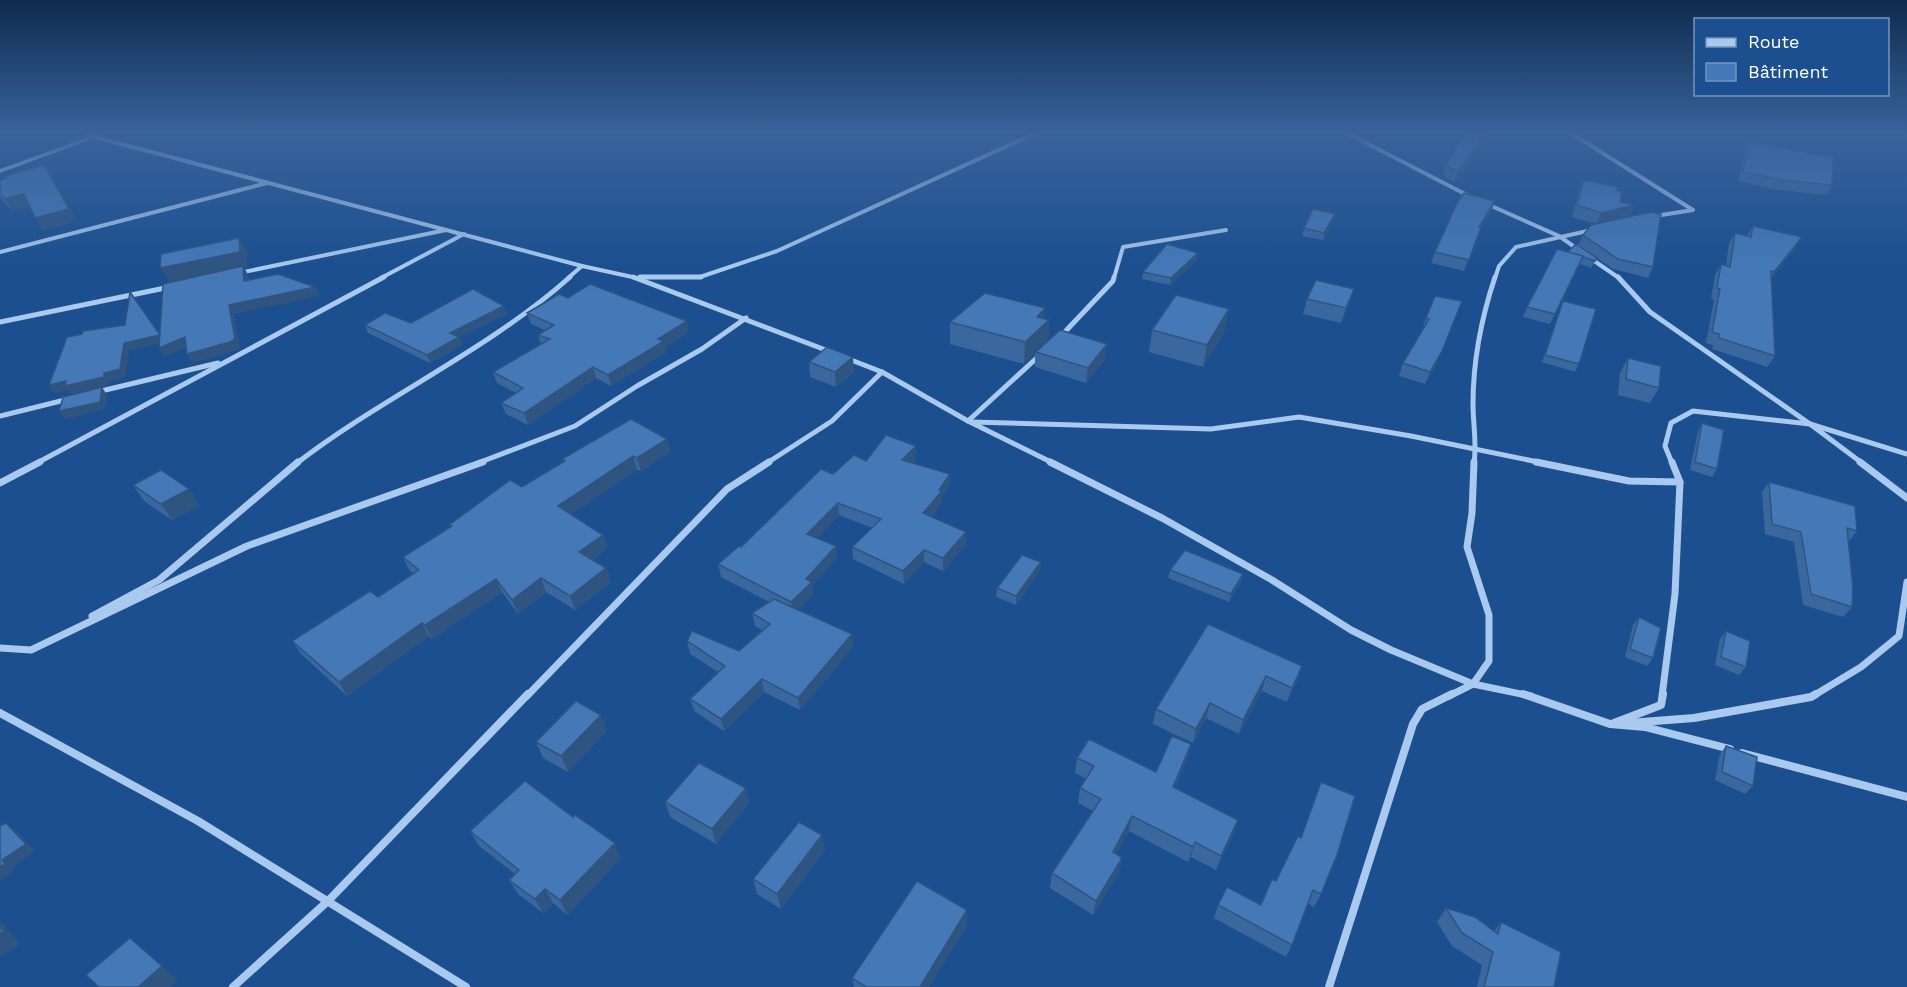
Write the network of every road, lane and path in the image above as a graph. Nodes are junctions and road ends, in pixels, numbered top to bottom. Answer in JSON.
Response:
{"nodes":[{"id":1,"x":246,"y":176,"type":"edge"},
{"id":2,"x":941,"y":176,"type":"edge"},
{"id":3,"x":1430,"y":176,"type":"edge"},
{"id":4,"x":1639,"y":176,"type":"edge"},
{"id":5,"x":269,"y":182,"type":"junction"},
{"id":6,"x":1471,"y":197,"type":"edge"},
{"id":7,"x":1481,"y":202,"type":"edge"},
{"id":8,"x":1643,"y":218,"type":"edge"},
{"id":9,"x":1601,"y":228,"type":"edge"},
{"id":10,"x":449,"y":229,"type":"junction"},
{"id":11,"x":1226,"y":230,"type":"dead end"},
{"id":12,"x":465,"y":233,"type":"junction"},
{"id":13,"x":1559,"y":236,"type":"junction"},
{"id":14,"x":0,"y":252,"type":"edge"},
{"id":15,"x":582,"y":266,"type":"junction"},
{"id":16,"x":229,"y":275,"type":"edge"},
{"id":17,"x":634,"y":277,"type":"junction"},
{"id":18,"x":183,"y":285,"type":"edge"},
{"id":19,"x":746,"y":318,"type":"junction"},
{"id":20,"x":0,"y":322,"type":"edge"},
{"id":21,"x":1053,"y":344,"type":"edge"},
{"id":22,"x":1044,"y":352,"type":"edge"},
{"id":23,"x":226,"y":362,"type":"junction"},
{"id":24,"x":882,"y":372,"type":"junction"},
{"id":25,"x":91,"y":394,"type":"edge"},
{"id":26,"x":79,"y":397,"type":"edge"},
{"id":27,"x":0,"y":416,"type":"edge"},
{"id":28,"x":968,"y":421,"type":"junction"},
{"id":29,"x":1810,"y":424,"type":"junction"},
{"id":30,"x":1476,"y":449,"type":"junction"},
{"id":31,"x":1907,"y":454,"type":"edge"},
{"id":32,"x":1680,"y":482,"type":"junction"},
{"id":33,"x":0,"y":483,"type":"edge"},
{"id":34,"x":1907,"y":498,"type":"edge"},
{"id":35,"x":1907,"y":582,"type":"edge"},
{"id":36,"x":0,"y":648,"type":"edge"},
{"id":37,"x":31,"y":650,"type":"junction"},
{"id":38,"x":1473,"y":684,"type":"junction"},
{"id":39,"x":0,"y":713,"type":"edge"},
{"id":40,"x":1610,"y":724,"type":"junction"},
{"id":41,"x":1907,"y":797,"type":"edge"},
{"id":42,"x":328,"y":902,"type":"junction"},
{"id":43,"x":233,"y":987,"type":"edge"},
{"id":44,"x":466,"y":987,"type":"edge"},
{"id":45,"x":1329,"y":987,"type":"edge"}],
"edges":[{"from":1,"to":5,"type":"street"},
{"from":2,"to":17,"type":"street"},
{"from":3,"to":6,"type":"street"},
{"from":4,"to":8,"type":"street"},
{"from":5,"to":10,"type":"street"},
{"from":5,"to":14,"type":"street"},
{"from":7,"to":13,"type":"street"},
{"from":9,"to":13,"type":"street"},
{"from":10,"to":12,"type":"street"},
{"from":10,"to":16,"type":"street"},
{"from":11,"to":21,"type":"street"},
{"from":12,"to":15,"type":"street"},
{"from":12,"to":23,"type":"street"},
{"from":13,"to":29,"type":"street"},
{"from":13,"to":30,"type":"street"},
{"from":15,"to":17,"type":"street"},
{"from":15,"to":37,"type":"street"},
{"from":17,"to":19,"type":"street"},
{"from":18,"to":20,"type":"street"},
{"from":19,"to":24,"type":"street"},
{"from":19,"to":37,"type":"street"},
{"from":22,"to":28,"type":"street"},
{"from":23,"to":25,"type":"street"},
{"from":23,"to":33,"type":"street"},
{"from":24,"to":28,"type":"street"},
{"from":24,"to":42,"type":"street"},
{"from":26,"to":27,"type":"street"},
{"from":28,"to":30,"type":"street"},
{"from":28,"to":38,"type":"street"},
{"from":29,"to":31,"type":"street"},
{"from":29,"to":32,"type":"street"},
{"from":29,"to":34,"type":"street"},
{"from":30,"to":32,"type":"street"},
{"from":30,"to":38,"type":"street"},
{"from":32,"to":40,"type":"street"},
{"from":35,"to":40,"type":"street"},
{"from":36,"to":37,"type":"street"},
{"from":38,"to":40,"type":"street"},
{"from":38,"to":45,"type":"street"},
{"from":39,"to":42,"type":"street"},
{"from":40,"to":41,"type":"street"},
{"from":42,"to":43,"type":"street"},
{"from":42,"to":44,"type":"street"}]}
